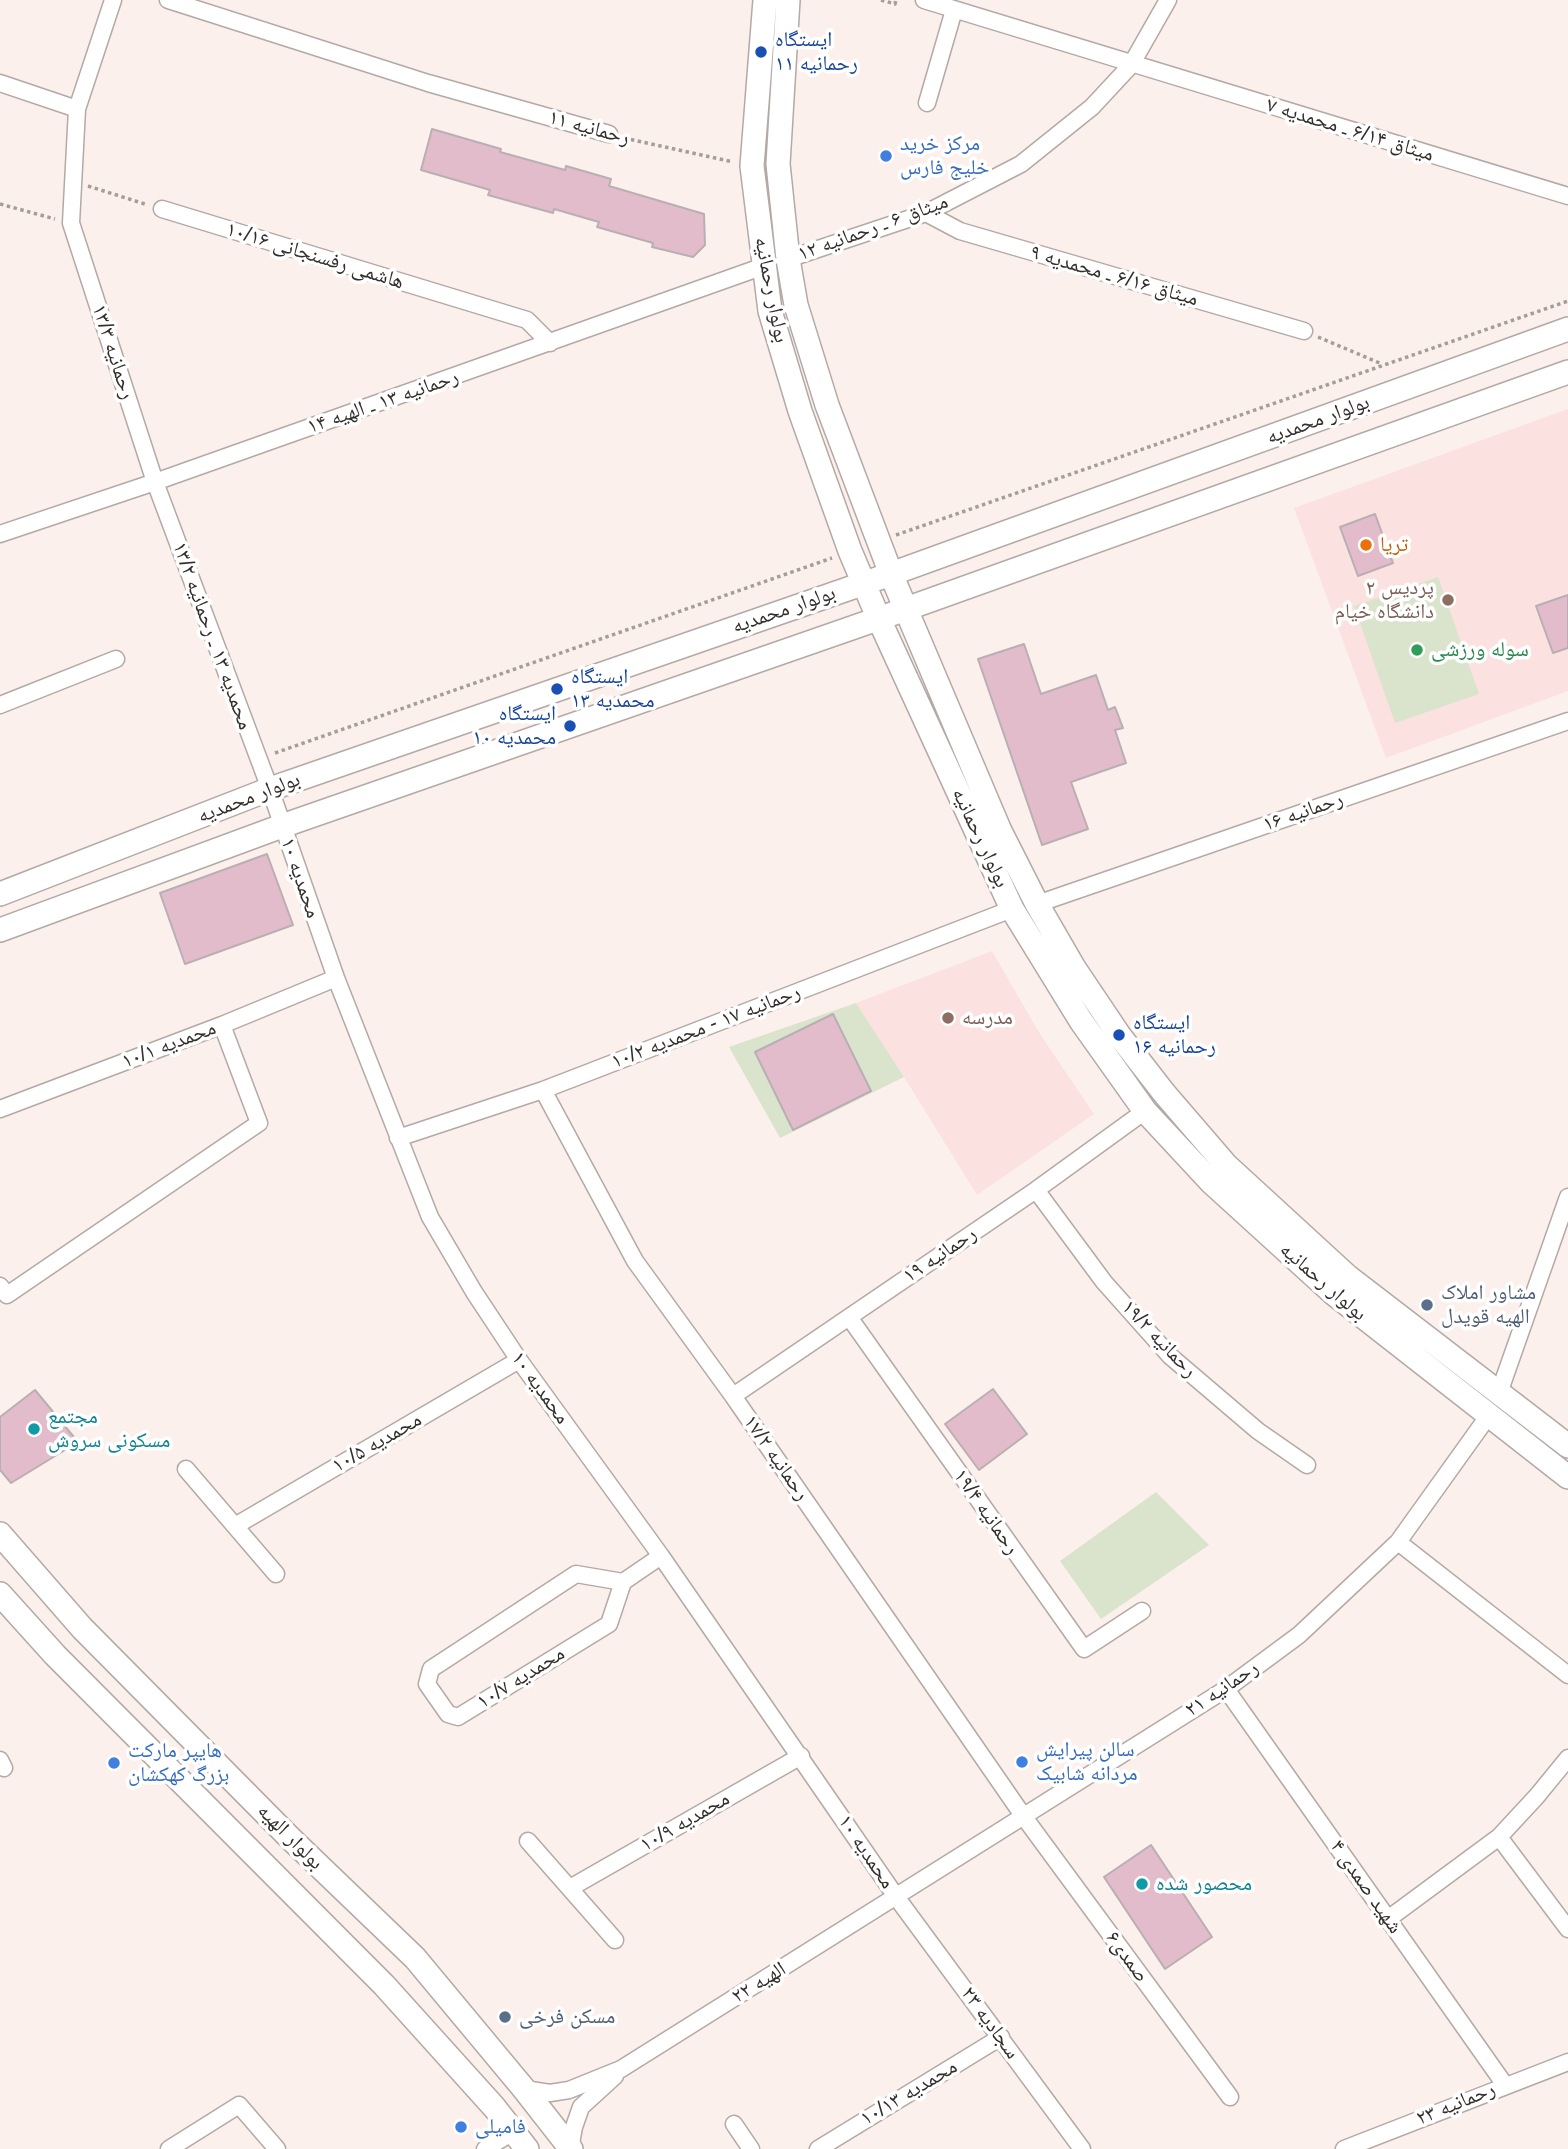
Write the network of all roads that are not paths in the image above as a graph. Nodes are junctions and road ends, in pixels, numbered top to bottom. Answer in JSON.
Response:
{"nodes":[{"id":1,"x":113,"y":0,"type":"edge"},
{"id":2,"x":168,"y":0,"type":"edge"},
{"id":3,"x":765,"y":0,"type":"edge"},
{"id":4,"x":788,"y":0,"type":"edge"},
{"id":5,"x":925,"y":0,"type":"edge"},
{"id":6,"x":1168,"y":0,"type":"edge"},
{"id":7,"x":954,"y":10,"type":"junction"},
{"id":8,"x":1131,"y":65,"type":"junction"},
{"id":9,"x":0,"y":83,"type":"edge"},
{"id":10,"x":927,"y":103,"type":"dead end"},
{"id":11,"x":77,"y":109,"type":"junction"},
{"id":12,"x":609,"y":134,"type":"road end"},
{"id":13,"x":1568,"y":196,"type":"edge"},
{"id":14,"x":162,"y":209,"type":"road end"},
{"id":15,"x":926,"y":213,"type":"junction"},
{"id":16,"x":788,"y":258,"type":"junction"},
{"id":17,"x":764,"y":266,"type":"junction"},
{"id":18,"x":1568,"y":329,"type":"edge"},
{"id":19,"x":1304,"y":331,"type":"road end"},
{"id":20,"x":550,"y":343,"type":"junction"},
{"id":21,"x":1568,"y":372,"type":"edge"},
{"id":22,"x":155,"y":482,"type":"junction"},
{"id":23,"x":0,"y":534,"type":"edge"},
{"id":24,"x":891,"y":574,"type":"junction"},
{"id":25,"x":863,"y":582,"type":"junction"},
{"id":26,"x":907,"y":608,"type":"junction"},
{"id":27,"x":878,"y":617,"type":"junction"},
{"id":28,"x":116,"y":660,"type":"dead end"},
{"id":29,"x":0,"y":705,"type":"edge"},
{"id":30,"x":1568,"y":721,"type":"edge"},
{"id":31,"x":270,"y":789,"type":"junction"},
{"id":32,"x":282,"y":826,"type":"junction"},
{"id":33,"x":0,"y":894,"type":"edge"},
{"id":34,"x":1037,"y":904,"type":"junction"},
{"id":35,"x":1012,"y":908,"type":"junction"},
{"id":36,"x":0,"y":930,"type":"edge"},
{"id":37,"x":335,"y":978,"type":"junction"},
{"id":38,"x":222,"y":1025,"type":"junction"},
{"id":39,"x":543,"y":1090,"type":"junction"},
{"id":40,"x":0,"y":1109,"type":"edge"},
{"id":41,"x":1145,"y":1111,"type":"junction"},
{"id":42,"x":398,"y":1138,"type":"junction"},
{"id":43,"x":1036,"y":1189,"type":"junction"},
{"id":44,"x":1568,"y":1197,"type":"edge"},
{"id":45,"x":1552,"y":1241,"type":"junction"},
{"id":46,"x":1568,"y":1247,"type":"edge"},
{"id":47,"x":0,"y":1286,"type":"edge"},
{"id":48,"x":849,"y":1317,"type":"junction"},
{"id":49,"x":519,"y":1360,"type":"junction"},
{"id":50,"x":1499,"y":1393,"type":"junction"},
{"id":51,"x":733,"y":1396,"type":"junction"},
{"id":52,"x":1489,"y":1415,"type":"junction"},
{"id":53,"x":1568,"y":1446,"type":"edge"},
{"id":54,"x":1307,"y":1465,"type":"dead end"},
{"id":55,"x":186,"y":1469,"type":"dead end"},
{"id":56,"x":1568,"y":1477,"type":"edge"},
{"id":57,"x":235,"y":1526,"type":"junction"},
{"id":58,"x":0,"y":1534,"type":"edge"},
{"id":59,"x":1398,"y":1542,"type":"junction"},
{"id":60,"x":661,"y":1556,"type":"junction"},
{"id":61,"x":276,"y":1574,"type":"dead end"},
{"id":62,"x":623,"y":1583,"type":"junction"},
{"id":63,"x":0,"y":1594,"type":"edge"},
{"id":64,"x":1142,"y":1611,"type":"dead end"},
{"id":65,"x":1568,"y":1675,"type":"edge"},
{"id":66,"x":1226,"y":1689,"type":"junction"},
{"id":67,"x":801,"y":1756,"type":"junction"},
{"id":68,"x":1568,"y":1758,"type":"edge"},
{"id":69,"x":1024,"y":1817,"type":"junction"},
{"id":70,"x":1499,"y":1838,"type":"junction"},
{"id":71,"x":528,"y":1840,"type":"dead end"},
{"id":72,"x":570,"y":1888,"type":"junction"},
{"id":73,"x":897,"y":1898,"type":"junction"},
{"id":74,"x":1388,"y":1919,"type":"junction"},
{"id":75,"x":1568,"y":1929,"type":"edge"},
{"id":76,"x":615,"y":1940,"type":"dead end"},
{"id":77,"x":1001,"y":2037,"type":"junction"},
{"id":78,"x":1568,"y":2062,"type":"edge"},
{"id":79,"x":621,"y":2069,"type":"junction"},
{"id":80,"x":1505,"y":2085,"type":"junction"},
{"id":81,"x":524,"y":2089,"type":"junction"},
{"id":82,"x":1230,"y":2097,"type":"dead end"},
{"id":83,"x":734,"y":2124,"type":"dead end"},
{"id":84,"x":520,"y":2140,"type":"edge"},
{"id":85,"x":169,"y":2149,"type":"edge"},
{"id":86,"x":277,"y":2149,"type":"edge"},
{"id":87,"x":485,"y":2149,"type":"edge"},
{"id":88,"x":571,"y":2149,"type":"edge"},
{"id":89,"x":751,"y":2149,"type":"edge"},
{"id":90,"x":818,"y":2149,"type":"edge"},
{"id":91,"x":1082,"y":2149,"type":"edge"},
{"id":92,"x":1344,"y":2149,"type":"edge"}],
"edges":[{"from":1,"to":11,"type":"street"},
{"from":2,"to":12,"type":"street","name":"رحمانیه ۱۱"},
{"from":3,"to":17,"type":"main road","name":"بولوار رحمانیه"},
{"from":4,"to":16,"type":"main road","name":"بولوار رحمانیه"},
{"from":5,"to":7,"type":"street","name":"میثاق ۶/۱۴ ـ محمدیه ۷"},
{"from":6,"to":8,"type":"street","name":"میثاق ۶ ـ رحمانیه ۱۲"},
{"from":7,"to":8,"type":"street","name":"میثاق ۶/۱۴ ـ محمدیه ۷"},
{"from":7,"to":10,"type":"street"},
{"from":8,"to":13,"type":"street","name":"میثاق ۶/۱۴ ـ محمدیه ۷"},
{"from":8,"to":15,"type":"street","name":"میثاق ۶ ـ رحمانیه ۱۲"},
{"from":9,"to":11,"type":"street"},
{"from":11,"to":22,"type":"street","name":"رحمانیه ۱۳/۳"},
{"from":14,"to":20,"type":"street","name":"هاشمی رفسنجانی ۱۰/۱۶"},
{"from":15,"to":16,"type":"street","name":"میثاق ۶ ـ رحمانیه ۱۲"},
{"from":15,"to":19,"type":"street","name":"میثاق ۶/۱۶ ـ محمدیه ۹"},
{"from":16,"to":24,"type":"main road","name":"بولوار رحمانیه"},
{"from":17,"to":20,"type":"street","name":"رحمانیه ۱۳ ـ الهیه ۱۴"},
{"from":17,"to":25,"type":"main road","name":"بولوار رحمانیه"},
{"from":18,"to":24,"type":"main road","name":"بولوار محمدیه"},
{"from":20,"to":22,"type":"street","name":"رحمانیه ۱۳ ـ الهیه ۱۴"},
{"from":21,"to":26,"type":"main road","name":"بولوار محمدیه"},
{"from":22,"to":23,"type":"street","name":"رحمانیه ۱۳ ـ الهیه ۱۴"},
{"from":22,"to":31,"type":"street","name":"محمدیه ۱۳ ـ رحمانیه ۱۳/۲"},
{"from":24,"to":25,"type":"main road","name":"بولوار محمدیه"},
{"from":24,"to":26,"type":"main road","name":"بولوار رحمانیه"},
{"from":25,"to":27,"type":"main road","name":"بولوار رحمانیه"},
{"from":25,"to":31,"type":"main road","name":"بولوار محمدیه"},
{"from":26,"to":27,"type":"main road","name":"بولوار محمدیه"},
{"from":26,"to":34,"type":"main road","name":"بولوار رحمانیه"},
{"from":27,"to":32,"type":"main road","name":"بولوار محمدیه"},
{"from":27,"to":35,"type":"main road","name":"بولوار رحمانیه"},
{"from":28,"to":29,"type":"street"},
{"from":30,"to":34,"type":"street","name":"رحمانیه ۱۶"},
{"from":31,"to":32,"type":"street","name":"محمدیه ۱۰"},
{"from":31,"to":33,"type":"main road","name":"بولوار محمدیه"},
{"from":32,"to":36,"type":"main road","name":"بولوار محمدیه"},
{"from":32,"to":37,"type":"street","name":"محمدیه ۱۰"},
{"from":34,"to":50,"type":"main road","name":"بولوار رحمانیه"},
{"from":35,"to":39,"type":"street","name":"رحمانیه ۱۷ - محمدیه ۱۰/۲"},
{"from":35,"to":41,"type":"main road","name":"بولوار رحمانیه"},
{"from":37,"to":38,"type":"street","name":"محمدیه ۱۰/۱"},
{"from":37,"to":42,"type":"street","name":"محمدیه ۱۰"},
{"from":38,"to":40,"type":"street","name":"محمدیه ۱۰/۱"},
{"from":38,"to":47,"type":"street"},
{"from":39,"to":42,"type":"street","name":"رحمانیه ۱۷ - محمدیه ۱۰/۲"},
{"from":39,"to":51,"type":"street","name":"رحمانیه ۱۷/۲"},
{"from":41,"to":43,"type":"street","name":"رحمانیه ۱۹"},
{"from":41,"to":52,"type":"main road","name":"بولوار رحمانیه"},
{"from":42,"to":49,"type":"street","name":"محمدیه ۱۰"},
{"from":43,"to":48,"type":"street","name":"رحمانیه ۱۹"},
{"from":43,"to":54,"type":"street","name":"رحمانیه ۱۹/۲"},
{"from":44,"to":45,"type":"street"},
{"from":45,"to":46,"type":"street"},
{"from":45,"to":50,"type":"street"},
{"from":48,"to":51,"type":"street","name":"رحمانیه ۱۹"},
{"from":48,"to":64,"type":"street","name":"رحمانیه ۱۹/۴"},
{"from":49,"to":57,"type":"street","name":"محمدیه ۱۰/۵"},
{"from":49,"to":60,"type":"street","name":"محمدیه ۱۰"},
{"from":50,"to":52,"type":"main road"},
{"from":50,"to":53,"type":"main road","name":"بولوار رحمانیه"},
{"from":51,"to":69,"type":"street","name":"رحمانیه ۱۷/۲"},
{"from":52,"to":56,"type":"main road","name":"بولوار رحمانیه"},
{"from":52,"to":59,"type":"street","name":"رحمانیه ۲۱"},
{"from":55,"to":57,"type":"street"},
{"from":57,"to":61,"type":"street"},
{"from":58,"to":81,"type":"main road","name":"بولوار الهیه"},
{"from":59,"to":65,"type":"street"},
{"from":59,"to":66,"type":"street","name":"رحمانیه ۲۱"},
{"from":60,"to":62,"type":"street"},
{"from":60,"to":67,"type":"street","name":"محمدیه ۱۰"},
{"from":62,"to":62,"type":"street","name":"محمدیه ۱۰/۷"},
{"from":63,"to":84,"type":"main road","name":"بولوار الهیه"},
{"from":66,"to":69,"type":"street","name":"رحمانیه ۲۱"},
{"from":66,"to":74,"type":"street","name":"شهید صمدی ۴"},
{"from":67,"to":72,"type":"street","name":"محمدیه ۱۰/۹"},
{"from":67,"to":73,"type":"street","name":"محمدیه ۱۰"},
{"from":68,"to":70,"type":"street"},
{"from":69,"to":73,"type":"street","name":"رحمانیه ۲۱"},
{"from":69,"to":82,"type":"street","name":"صمدی۶"},
{"from":70,"to":74,"type":"street"},
{"from":70,"to":75,"type":"street"},
{"from":71,"to":72,"type":"street"},
{"from":72,"to":76,"type":"street"},
{"from":73,"to":77,"type":"street","name":"سجادیه ۲۳"},
{"from":73,"to":79,"type":"street","name":"الهیه ۲۲"},
{"from":74,"to":80,"type":"street","name":"شهید صمدی ۴"},
{"from":77,"to":90,"type":"street","name":"محمدیه ۱۰/۱۳"},
{"from":77,"to":91,"type":"street","name":"سجادیه ۲۳"},
{"from":78,"to":80,"type":"street","name":"رحمانیه ۲۳"},
{"from":79,"to":81,"type":"street"},
{"from":79,"to":88,"type":"street"},
{"from":80,"to":92,"type":"street","name":"رحمانیه ۲۳"},
{"from":81,"to":88,"type":"main road","name":"بولوار الهیه"},
{"from":83,"to":89,"type":"street"},
{"from":84,"to":87,"type":"street"},
{"from":85,"to":86,"type":"street"}]}
